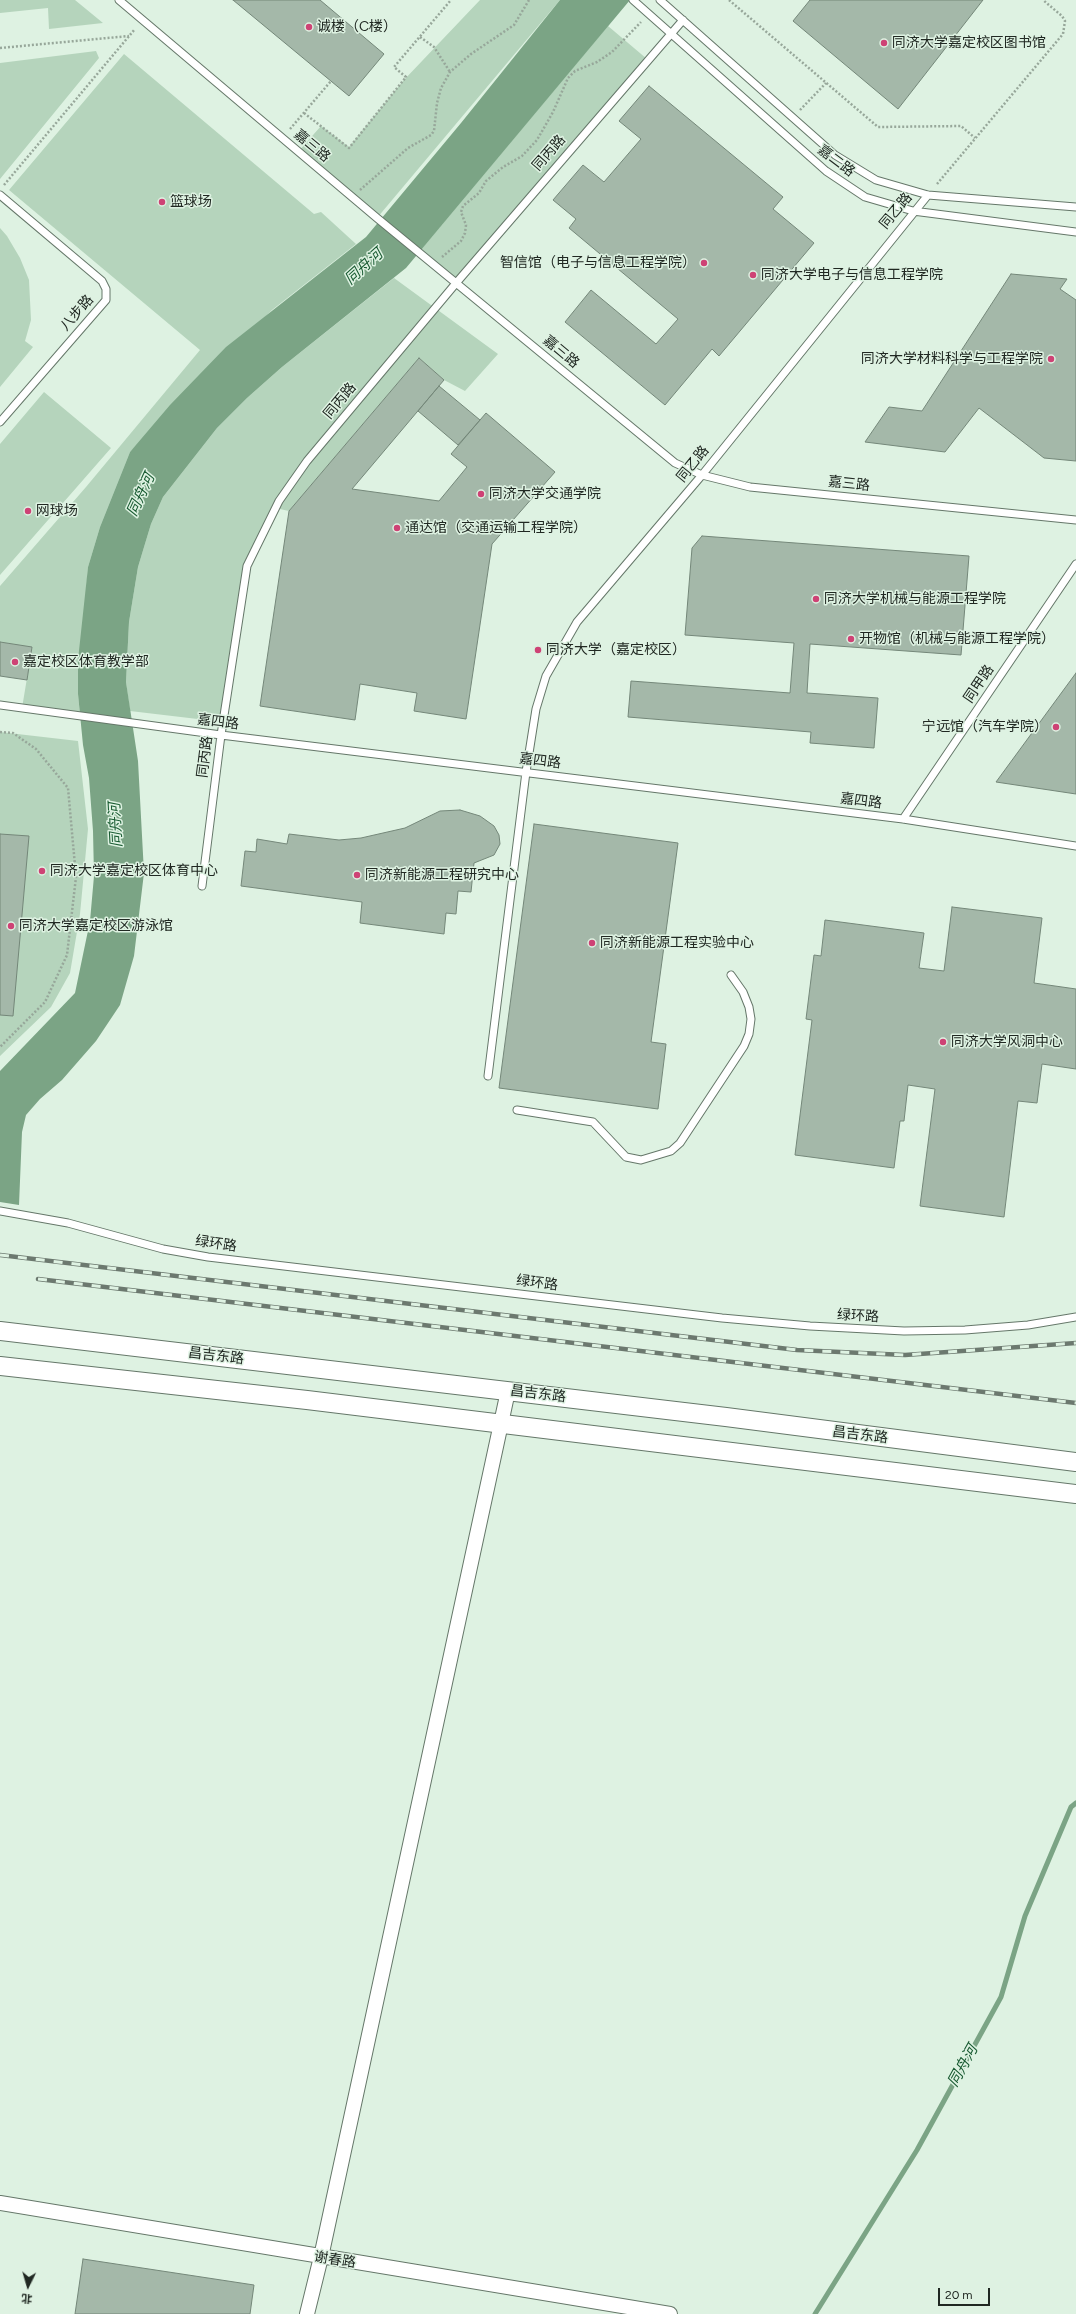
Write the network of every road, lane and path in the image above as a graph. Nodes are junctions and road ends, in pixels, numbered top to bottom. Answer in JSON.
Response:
{"nodes":[{"id":1,"x":119,"y":0,"type":"edge"},
{"id":2,"x":451,"y":0,"type":"edge"},
{"id":3,"x":529,"y":0,"type":"edge"},
{"id":4,"x":633,"y":0,"type":"edge"},
{"id":5,"x":660,"y":0,"type":"edge"},
{"id":6,"x":729,"y":0,"type":"edge"},
{"id":7,"x":1043,"y":0,"type":"edge"},
{"id":8,"x":649,"y":14,"type":"junction"},
{"id":9,"x":143,"y":20,"type":"junction"},
{"id":10,"x":682,"y":20,"type":"junction"},
{"id":11,"x":670,"y":32,"type":"junction"},
{"id":12,"x":129,"y":36,"type":"junction"},
{"id":13,"x":420,"y":37,"type":"junction"},
{"id":14,"x":0,"y":48,"type":"edge"},
{"id":15,"x":450,"y":72,"type":"junction"},
{"id":16,"x":331,"y":81,"type":"dead end"},
{"id":17,"x":826,"y":83,"type":"junction"},
{"id":18,"x":304,"y":113,"type":"junction"},
{"id":19,"x":793,"y":117,"type":"junction"},
{"id":20,"x":282,"y":138,"type":"junction"},
{"id":21,"x":975,"y":138,"type":"junction"},
{"id":22,"x":0,"y":190,"type":"edge"},
{"id":23,"x":0,"y":195,"type":"edge"},
{"id":24,"x":928,"y":195,"type":"junction"},
{"id":25,"x":352,"y":197,"type":"junction"},
{"id":26,"x":1076,"y":207,"type":"edge"},
{"id":27,"x":913,"y":211,"type":"junction"},
{"id":28,"x":1076,"y":232,"type":"edge"},
{"id":29,"x":434,"y":265,"type":"junction"},
{"id":30,"x":457,"y":282,"type":"junction"},
{"id":31,"x":0,"y":422,"type":"edge"},
{"id":32,"x":702,"y":475,"type":"junction"},
{"id":33,"x":1076,"y":520,"type":"edge"},
{"id":34,"x":1076,"y":564,"type":"edge"},
{"id":35,"x":0,"y":705,"type":"edge"},
{"id":36,"x":0,"y":732,"type":"edge"},
{"id":37,"x":221,"y":736,"type":"junction"},
{"id":38,"x":526,"y":772,"type":"junction"},
{"id":39,"x":903,"y":819,"type":"junction"},
{"id":40,"x":1076,"y":846,"type":"edge"},
{"id":41,"x":202,"y":886,"type":"dead end"},
{"id":42,"x":731,"y":975,"type":"dead end"},
{"id":43,"x":0,"y":1046,"type":"edge"},
{"id":44,"x":488,"y":1076,"type":"dead end"},
{"id":45,"x":517,"y":1110,"type":"dead end"},
{"id":46,"x":0,"y":1211,"type":"edge"},
{"id":47,"x":1076,"y":1317,"type":"edge"},
{"id":48,"x":1,"y":1331,"type":"edge"},
{"id":49,"x":0,"y":1366,"type":"edge"},
{"id":50,"x":508,"y":1391,"type":"junction"},
{"id":51,"x":500,"y":1424,"type":"junction"},
{"id":52,"x":1076,"y":1462,"type":"edge"},
{"id":53,"x":1076,"y":1494,"type":"edge"},
{"id":54,"x":0,"y":2203,"type":"edge"},
{"id":55,"x":321,"y":2257,"type":"junction"},
{"id":56,"x":307,"y":2314,"type":"edge"},
{"id":57,"x":670,"y":2314,"type":"edge"}],
"edges":[{"from":1,"to":9,"type":"lane","name":"嘉三路"},
{"from":2,"to":13,"type":"path"},
{"from":3,"to":15,"type":"path"},
{"from":4,"to":8,"type":"lane","name":"嘉二路"},
{"from":5,"to":10,"type":"lane","name":"嘉二路"},
{"from":6,"to":17,"type":"path"},
{"from":7,"to":21,"type":"path"},
{"from":8,"to":11,"type":"lane","name":"嘉二路"},
{"from":8,"to":29,"type":"path"},
{"from":9,"to":12,"type":"path"},
{"from":9,"to":20,"type":"lane","name":"嘉三路"},
{"from":10,"to":11,"type":"lane","name":"同丙路"},
{"from":10,"to":19,"type":"lane","name":"嘉二路"},
{"from":11,"to":27,"type":"lane","name":"嘉二路"},
{"from":11,"to":30,"type":"lane","name":"同丙路"},
{"from":12,"to":14,"type":"path"},
{"from":12,"to":22,"type":"path"},
{"from":13,"to":15,"type":"path"},
{"from":13,"to":18,"type":"path"},
{"from":15,"to":25,"type":"path"},
{"from":16,"to":18,"type":"path"},
{"from":17,"to":19,"type":"path"},
{"from":17,"to":21,"type":"path"},
{"from":18,"to":20,"type":"path"},
{"from":19,"to":24,"type":"lane","name":"嘉二路"},
{"from":20,"to":25,"type":"lane","name":"嘉三路"},
{"from":21,"to":24,"type":"path"},
{"from":23,"to":31,"type":"lane","name":"八步路"},
{"from":24,"to":26,"type":"lane","name":"嘉二路"},
{"from":24,"to":27,"type":"lane","name":"同乙路"},
{"from":25,"to":29,"type":"lane","name":"嘉三路"},
{"from":27,"to":28,"type":"lane","name":"嘉二路"},
{"from":27,"to":32,"type":"lane","name":"同乙路"},
{"from":29,"to":30,"type":"lane","name":"嘉三路"},
{"from":30,"to":32,"type":"lane","name":"嘉三路"},
{"from":30,"to":37,"type":"lane","name":"同丙路"},
{"from":32,"to":33,"type":"lane","name":"嘉三路"},
{"from":32,"to":38,"type":"lane","name":"同乙路"},
{"from":34,"to":39,"type":"lane","name":"同甲路"},
{"from":35,"to":37,"type":"lane","name":"嘉四路"},
{"from":36,"to":43,"type":"path"},
{"from":37,"to":38,"type":"lane","name":"嘉四路"},
{"from":37,"to":41,"type":"lane","name":"同丙路"},
{"from":38,"to":39,"type":"lane","name":"嘉四路"},
{"from":38,"to":44,"type":"lane","name":"同乙路"},
{"from":39,"to":40,"type":"lane","name":"嘉四路"},
{"from":42,"to":45,"type":"lane"},
{"from":46,"to":47,"type":"lane","name":"绿环路"},
{"from":48,"to":50,"type":"street","name":"昌吉东路"},
{"from":49,"to":51,"type":"street"},
{"from":50,"to":51,"type":"street"},
{"from":50,"to":52,"type":"street","name":"昌吉东路"},
{"from":51,"to":53,"type":"street"},
{"from":51,"to":55,"type":"street"},
{"from":54,"to":55,"type":"street","name":"谢春路"},
{"from":55,"to":56,"type":"street"},
{"from":55,"to":57,"type":"street","name":"谢春路"}]}
